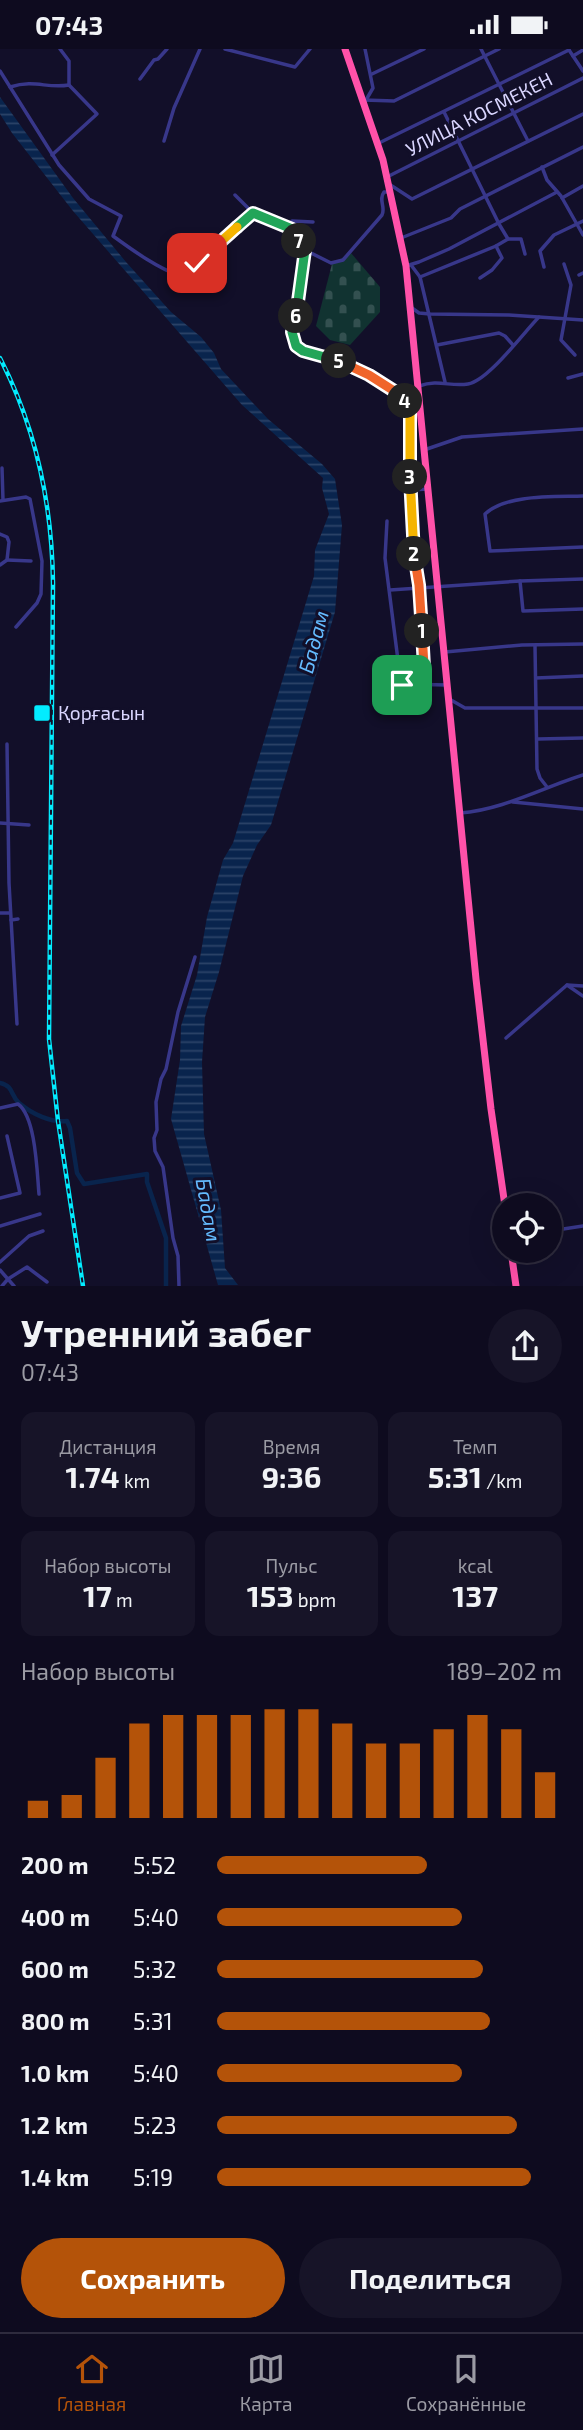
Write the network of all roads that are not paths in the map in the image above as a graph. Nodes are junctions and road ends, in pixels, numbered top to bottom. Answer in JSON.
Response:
{"nodes":[{"id":1,"x":60,"y":49,"type":"edge"},
{"id":2,"x":167,"y":49,"type":"edge"},
{"id":3,"x":200,"y":49,"type":"edge"},
{"id":4,"x":226,"y":49,"type":"edge"},
{"id":5,"x":310,"y":49,"type":"edge"},
{"id":6,"x":345,"y":49,"type":"edge"},
{"id":7,"x":365,"y":49,"type":"edge"},
{"id":8,"x":424,"y":49,"type":"edge"},
{"id":9,"x":481,"y":49,"type":"edge"},
{"id":10,"x":499,"y":49,"type":"edge"},
{"id":11,"x":569,"y":50,"type":"edge"},
{"id":12,"x":583,"y":50,"type":"edge"},
{"id":13,"x":573,"y":56,"type":"junction"},
{"id":14,"x":485,"y":57,"type":"junction"},
{"id":15,"x":0,"y":71,"type":"edge"},
{"id":16,"x":583,"y":71,"type":"edge"},
{"id":17,"x":372,"y":74,"type":"junction"},
{"id":18,"x":583,"y":78,"type":"edge"},
{"id":19,"x":141,"y":79,"type":"dead end"},
{"id":20,"x":69,"y":85,"type":"junction"},
{"id":21,"x":500,"y":85,"type":"junction"},
{"id":22,"x":10,"y":87,"type":"junction"},
{"id":23,"x":365,"y":100,"type":"junction"},
{"id":24,"x":444,"y":112,"type":"junction"},
{"id":25,"x":514,"y":113,"type":"junction"},
{"id":26,"x":583,"y":114,"type":"edge"},
{"id":27,"x":459,"y":140,"type":"junction"},
{"id":28,"x":164,"y":141,"type":"dead end"},
{"id":29,"x":528,"y":141,"type":"junction"},
{"id":30,"x":378,"y":143,"type":"junction"},
{"id":31,"x":583,"y":146,"type":"edge"},
{"id":32,"x":52,"y":155,"type":"junction"},
{"id":33,"x":542,"y":167,"type":"junction"},
{"id":34,"x":472,"y":168,"type":"junction"},
{"id":35,"x":389,"y":185,"type":"junction"},
{"id":36,"x":583,"y":186,"type":"edge"},
{"id":37,"x":557,"y":192,"type":"junction"},
{"id":38,"x":235,"y":195,"type":"dead end"},
{"id":39,"x":485,"y":195,"type":"junction"},
{"id":40,"x":562,"y":198,"type":"junction"},
{"id":41,"x":253,"y":213,"type":"junction"},
{"id":42,"x":583,"y":221,"type":"edge"},
{"id":43,"x":313,"y":222,"type":"dead end"},
{"id":44,"x":499,"y":224,"type":"junction"},
{"id":45,"x":576,"y":225,"type":"junction"},
{"id":46,"x":292,"y":229,"type":"junction"},
{"id":47,"x":583,"y":235,"type":"edge"},
{"id":48,"x":401,"y":237,"type":"junction"},
{"id":49,"x":508,"y":239,"type":"junction"},
{"id":50,"x":496,"y":246,"type":"junction"},
{"id":51,"x":305,"y":250,"type":"junction"},
{"id":52,"x":525,"y":254,"type":"dead end"},
{"id":53,"x":564,"y":264,"type":"dead end"},
{"id":54,"x":408,"y":265,"type":"junction"},
{"id":55,"x":544,"y":267,"type":"dead end"},
{"id":56,"x":420,"y":277,"type":"junction"},
{"id":57,"x":480,"y":278,"type":"dead end"},
{"id":58,"x":409,"y":303,"type":"junction"},
{"id":59,"x":430,"y":314,"type":"junction"},
{"id":60,"x":539,"y":317,"type":"junction"},
{"id":61,"x":564,"y":317,"type":"junction"},
{"id":62,"x":583,"y":320,"type":"edge"},
{"id":63,"x":438,"y":345,"type":"junction"},
{"id":64,"x":513,"y":345,"type":"junction"},
{"id":65,"x":575,"y":355,"type":"dead end"},
{"id":66,"x":583,"y":375,"type":"edge"},
{"id":67,"x":568,"y":377,"type":"dead end"},
{"id":68,"x":445,"y":382,"type":"junction"},
{"id":69,"x":418,"y":386,"type":"junction"},
{"id":70,"x":410,"y":410,"type":"junction"},
{"id":71,"x":421,"y":415,"type":"junction"},
{"id":72,"x":583,"y":429,"type":"edge"},
{"id":73,"x":424,"y":450,"type":"junction"},
{"id":74,"x":2,"y":468,"type":"dead end"},
{"id":75,"x":428,"y":489,"type":"junction"},
{"id":76,"x":410,"y":490,"type":"junction"},
{"id":77,"x":583,"y":496,"type":"edge"},
{"id":78,"x":2,"y":500,"type":"edge"},
{"id":79,"x":387,"y":521,"type":"dead end"},
{"id":80,"x":0,"y":534,"type":"edge"},
{"id":81,"x":583,"y":547,"type":"edge"},
{"id":82,"x":7,"y":561,"type":"junction"},
{"id":83,"x":31,"y":561,"type":"dead end"},
{"id":84,"x":0,"y":565,"type":"edge"},
{"id":85,"x":583,"y":579,"type":"edge"},
{"id":86,"x":520,"y":581,"type":"junction"},
{"id":87,"x":419,"y":587,"type":"junction"},
{"id":88,"x":438,"y":588,"type":"junction"},
{"id":89,"x":390,"y":590,"type":"junction"},
{"id":90,"x":583,"y":609,"type":"edge"},
{"id":91,"x":16,"y":627,"type":"dead end"},
{"id":92,"x":583,"y":644,"type":"edge"},
{"id":93,"x":535,"y":646,"type":"junction"},
{"id":94,"x":443,"y":653,"type":"junction"},
{"id":95,"x":583,"y":676,"type":"edge"},
{"id":96,"x":536,"y":678,"type":"junction"},
{"id":97,"x":425,"y":685,"type":"junction"},
{"id":98,"x":447,"y":685,"type":"junction"},
{"id":99,"x":449,"y":699,"type":"junction"},
{"id":100,"x":583,"y":708,"type":"edge"},
{"id":101,"x":537,"y":709,"type":"junction"},
{"id":102,"x":583,"y":738,"type":"edge"},
{"id":103,"x":538,"y":739,"type":"junction"},
{"id":104,"x":7,"y":744,"type":"dead end"},
{"id":105,"x":583,"y":775,"type":"edge"},
{"id":106,"x":547,"y":787,"type":"junction"},
{"id":107,"x":510,"y":802,"type":"junction"},
{"id":108,"x":583,"y":809,"type":"edge"},
{"id":109,"x":460,"y":813,"type":"junction"},
{"id":110,"x":0,"y":823,"type":"edge"},
{"id":111,"x":7,"y":823,"type":"junction"},
{"id":112,"x":29,"y":825,"type":"dead end"},
{"id":113,"x":0,"y":913,"type":"edge"},
{"id":114,"x":10,"y":913,"type":"junction"},
{"id":115,"x":18,"y":919,"type":"dead end"},
{"id":116,"x":11,"y":920,"type":"junction"},
{"id":117,"x":195,"y":957,"type":"dead end"},
{"id":118,"x":567,"y":985,"type":"junction"},
{"id":119,"x":583,"y":986,"type":"edge"},
{"id":120,"x":583,"y":996,"type":"edge"},
{"id":121,"x":17,"y":1024,"type":"dead end"},
{"id":122,"x":506,"y":1038,"type":"dead end"},
{"id":123,"x":0,"y":1108,"type":"edge"},
{"id":124,"x":7,"y":1136,"type":"dead end"},
{"id":125,"x":503,"y":1193,"type":"edge"},
{"id":126,"x":39,"y":1194,"type":"dead end"},
{"id":127,"x":0,"y":1198,"type":"edge"},
{"id":128,"x":40,"y":1214,"type":"dead end"},
{"id":129,"x":0,"y":1226,"type":"edge"},
{"id":130,"x":583,"y":1226,"type":"edge"},
{"id":131,"x":562,"y":1229,"type":"edge"},
{"id":132,"x":43,"y":1231,"type":"dead end"},
{"id":133,"x":0,"y":1262,"type":"edge"},
{"id":134,"x":513,"y":1263,"type":"edge"},
{"id":135,"x":0,"y":1270,"type":"edge"},
{"id":136,"x":8,"y":1279,"type":"junction"},
{"id":137,"x":47,"y":1282,"type":"dead end"},
{"id":138,"x":2,"y":1286,"type":"edge"},
{"id":139,"x":14,"y":1286,"type":"edge"},
{"id":140,"x":178,"y":1286,"type":"edge"},
{"id":141,"x":516,"y":1286,"type":"edge"}],
"edges":[{"from":1,"to":20,"type":"street"},
{"from":2,"to":19,"type":"street"},
{"from":3,"to":28,"type":"street"},
{"from":4,"to":5,"type":"street"},
{"from":6,"to":23,"type":"highway"},
{"from":7,"to":17,"type":"street"},
{"from":8,"to":17,"type":"street"},
{"from":9,"to":14,"type":"street"},
{"from":10,"to":14,"type":"street"},
{"from":11,"to":13,"type":"street"},
{"from":11,"to":21,"type":"street"},
{"from":12,"to":13,"type":"street"},
{"from":13,"to":16,"type":"street"},
{"from":14,"to":21,"type":"street"},
{"from":14,"to":23,"type":"street"},
{"from":15,"to":22,"type":"street"},
{"from":17,"to":23,"type":"street"},
{"from":18,"to":25,"type":"street","name":"УЛИЦА КОСМЕКЕН"},
{"from":20,"to":22,"type":"street"},
{"from":20,"to":32,"type":"street"},
{"from":21,"to":24,"type":"street"},
{"from":21,"to":25,"type":"street"},
{"from":22,"to":32,"type":"street"},
{"from":23,"to":30,"type":"highway"},
{"from":24,"to":27,"type":"street"},
{"from":24,"to":30,"type":"street"},
{"from":25,"to":27,"type":"street","name":"УЛИЦА КОСМЕКЕН"},
{"from":25,"to":29,"type":"street"},
{"from":26,"to":29,"type":"street"},
{"from":27,"to":34,"type":"street"},
{"from":27,"to":35,"type":"street","name":"УЛИЦА КОСМЕКЕН"},
{"from":29,"to":34,"type":"street"},
{"from":30,"to":35,"type":"highway"},
{"from":31,"to":33,"type":"street"},
{"from":32,"to":41,"type":"street"},
{"from":33,"to":37,"type":"street"},
{"from":33,"to":39,"type":"street"},
{"from":34,"to":35,"type":"street"},
{"from":34,"to":39,"type":"street"},
{"from":35,"to":48,"type":"highway"},
{"from":35,"to":51,"type":"street"},
{"from":36,"to":40,"type":"street"},
{"from":37,"to":40,"type":"street"},
{"from":37,"to":44,"type":"street"},
{"from":38,"to":41,"type":"street"},
{"from":39,"to":44,"type":"street"},
{"from":39,"to":48,"type":"street"},
{"from":40,"to":45,"type":"street"},
{"from":41,"to":46,"type":"street"},
{"from":42,"to":45,"type":"street"},
{"from":43,"to":46,"type":"street"},
{"from":44,"to":49,"type":"street"},
{"from":44,"to":54,"type":"street"},
{"from":45,"to":47,"type":"street"},
{"from":45,"to":55,"type":"street"},
{"from":46,"to":51,"type":"street"},
{"from":48,"to":54,"type":"highway"},
{"from":49,"to":50,"type":"street"},
{"from":49,"to":52,"type":"street"},
{"from":50,"to":56,"type":"street"},
{"from":50,"to":57,"type":"street"},
{"from":51,"to":70,"type":"street"},
{"from":53,"to":61,"type":"street"},
{"from":54,"to":56,"type":"street"},
{"from":54,"to":58,"type":"highway"},
{"from":56,"to":59,"type":"street"},
{"from":58,"to":59,"type":"street"},
{"from":58,"to":69,"type":"highway"},
{"from":59,"to":60,"type":"street"},
{"from":59,"to":63,"type":"street"},
{"from":60,"to":61,"type":"street"},
{"from":60,"to":64,"type":"street"},
{"from":61,"to":62,"type":"street"},
{"from":61,"to":65,"type":"street"},
{"from":63,"to":64,"type":"street"},
{"from":63,"to":68,"type":"street"},
{"from":64,"to":68,"type":"street"},
{"from":66,"to":67,"type":"street"},
{"from":68,"to":69,"type":"street"},
{"from":69,"to":71,"type":"highway"},
{"from":70,"to":71,"type":"street"},
{"from":70,"to":76,"type":"street"},
{"from":71,"to":73,"type":"highway"},
{"from":72,"to":73,"type":"street"},
{"from":73,"to":75,"type":"highway"},
{"from":74,"to":78,"type":"street"},
{"from":75,"to":76,"type":"street"},
{"from":75,"to":88,"type":"highway"},
{"from":76,"to":87,"type":"street"},
{"from":77,"to":81,"type":"street"},
{"from":78,"to":91,"type":"street"},
{"from":79,"to":89,"type":"street"},
{"from":80,"to":82,"type":"street"},
{"from":82,"to":83,"type":"street"},
{"from":82,"to":84,"type":"street"},
{"from":85,"to":86,"type":"street"},
{"from":86,"to":88,"type":"street"},
{"from":86,"to":90,"type":"street"},
{"from":87,"to":88,"type":"street"},
{"from":87,"to":89,"type":"street"},
{"from":87,"to":97,"type":"street"},
{"from":88,"to":94,"type":"highway"},
{"from":89,"to":97,"type":"street"},
{"from":92,"to":93,"type":"street"},
{"from":93,"to":94,"type":"street"},
{"from":93,"to":96,"type":"street"},
{"from":94,"to":98,"type":"highway"},
{"from":95,"to":96,"type":"street"},
{"from":96,"to":101,"type":"street"},
{"from":97,"to":98,"type":"street"},
{"from":98,"to":99,"type":"highway"},
{"from":99,"to":101,"type":"street"},
{"from":99,"to":109,"type":"highway"},
{"from":100,"to":101,"type":"street"},
{"from":101,"to":103,"type":"street"},
{"from":102,"to":103,"type":"street"},
{"from":103,"to":106,"type":"street"},
{"from":104,"to":111,"type":"street"},
{"from":105,"to":106,"type":"street"},
{"from":106,"to":107,"type":"street"},
{"from":107,"to":108,"type":"street"},
{"from":107,"to":109,"type":"street"},
{"from":109,"to":125,"type":"highway"},
{"from":110,"to":111,"type":"street"},
{"from":111,"to":112,"type":"street"},
{"from":111,"to":114,"type":"street"},
{"from":113,"to":114,"type":"street"},
{"from":114,"to":116,"type":"street"},
{"from":115,"to":116,"type":"street"},
{"from":116,"to":121,"type":"street"},
{"from":117,"to":140,"type":"street"},
{"from":118,"to":119,"type":"street"},
{"from":118,"to":120,"type":"street"},
{"from":118,"to":122,"type":"street"},
{"from":123,"to":126,"type":"street"},
{"from":124,"to":127,"type":"street"},
{"from":128,"to":129,"type":"street"},
{"from":130,"to":131,"type":"street"},
{"from":132,"to":133,"type":"street"},
{"from":134,"to":141,"type":"highway"},
{"from":135,"to":136,"type":"street"},
{"from":136,"to":137,"type":"street"},
{"from":136,"to":138,"type":"street"},
{"from":136,"to":139,"type":"street"}]}
